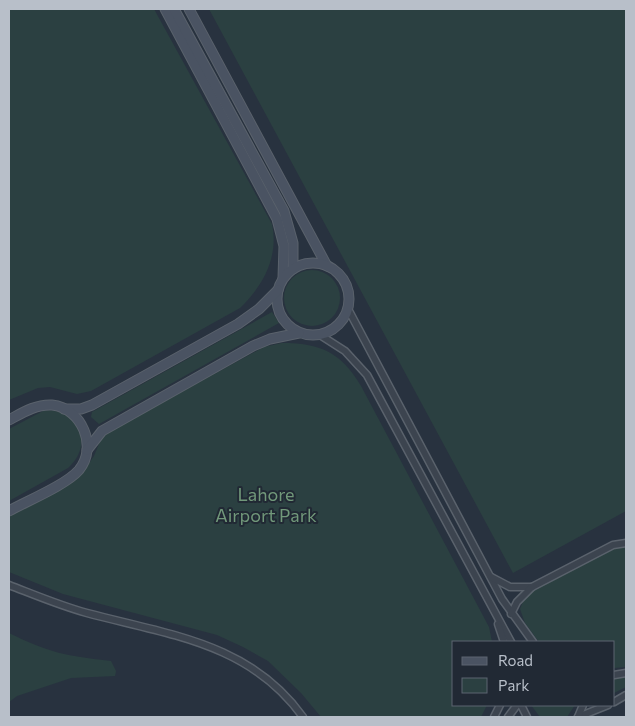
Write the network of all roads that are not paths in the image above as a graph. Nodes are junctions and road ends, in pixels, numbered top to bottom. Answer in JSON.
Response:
{"nodes":[{"id":1,"x":165,"y":9,"type":"edge"},
{"id":2,"x":174,"y":9,"type":"edge"},
{"id":3,"x":189,"y":9,"type":"edge"},
{"id":4,"x":328,"y":266,"type":"junction"},
{"id":5,"x":293,"y":269,"type":"junction"},
{"id":6,"x":283,"y":278,"type":"junction"},
{"id":7,"x":278,"y":290,"type":"junction"},
{"id":8,"x":348,"y":309,"type":"junction"},
{"id":9,"x":299,"y":333,"type":"junction"},
{"id":10,"x":320,"y":335,"type":"junction"},
{"id":11,"x":64,"y":409,"type":"junction"},
{"id":12,"x":11,"y":417,"type":"edge"},
{"id":13,"x":87,"y":450,"type":"junction"},
{"id":14,"x":9,"y":511,"type":"edge"},
{"id":15,"x":626,"y":543,"type":"edge"},
{"id":16,"x":490,"y":576,"type":"junction"},
{"id":17,"x":9,"y":585,"type":"edge"},
{"id":18,"x":532,"y":587,"type":"junction"},
{"id":19,"x":491,"y":604,"type":"junction"},
{"id":20,"x":511,"y":614,"type":"junction"},
{"id":21,"x":504,"y":641,"type":"edge"},
{"id":22,"x":510,"y":641,"type":"edge"},
{"id":23,"x":531,"y":641,"type":"edge"},
{"id":24,"x":516,"y":706,"type":"edge"},
{"id":25,"x":606,"y":706,"type":"edge"},
{"id":26,"x":303,"y":717,"type":"edge"},
{"id":27,"x":508,"y":717,"type":"edge"},
{"id":28,"x":578,"y":717,"type":"edge"}],
"edges":[{"from":1,"to":6,"type":"street"},
{"from":2,"to":5,"type":"street"},
{"from":3,"to":4,"type":"street"},
{"from":4,"to":5,"type":"street"},
{"from":4,"to":8,"type":"street"},
{"from":5,"to":6,"type":"street"},
{"from":6,"to":7,"type":"street"},
{"from":7,"to":9,"type":"street"},
{"from":7,"to":11,"type":"street"},
{"from":8,"to":10,"type":"street"},
{"from":8,"to":16,"type":"street"},
{"from":9,"to":10,"type":"street"},
{"from":9,"to":13,"type":"street"},
{"from":10,"to":19,"type":"street"},
{"from":11,"to":12,"type":"street"},
{"from":11,"to":13,"type":"street"},
{"from":13,"to":14,"type":"street"},
{"from":15,"to":18,"type":"street"},
{"from":16,"to":18,"type":"street"},
{"from":16,"to":20,"type":"street"},
{"from":17,"to":26,"type":"street"},
{"from":18,"to":20,"type":"street"},
{"from":19,"to":21,"type":"street"},
{"from":19,"to":22,"type":"street"},
{"from":20,"to":23,"type":"street"},
{"from":24,"to":27,"type":"street"},
{"from":25,"to":28,"type":"street"}]}
